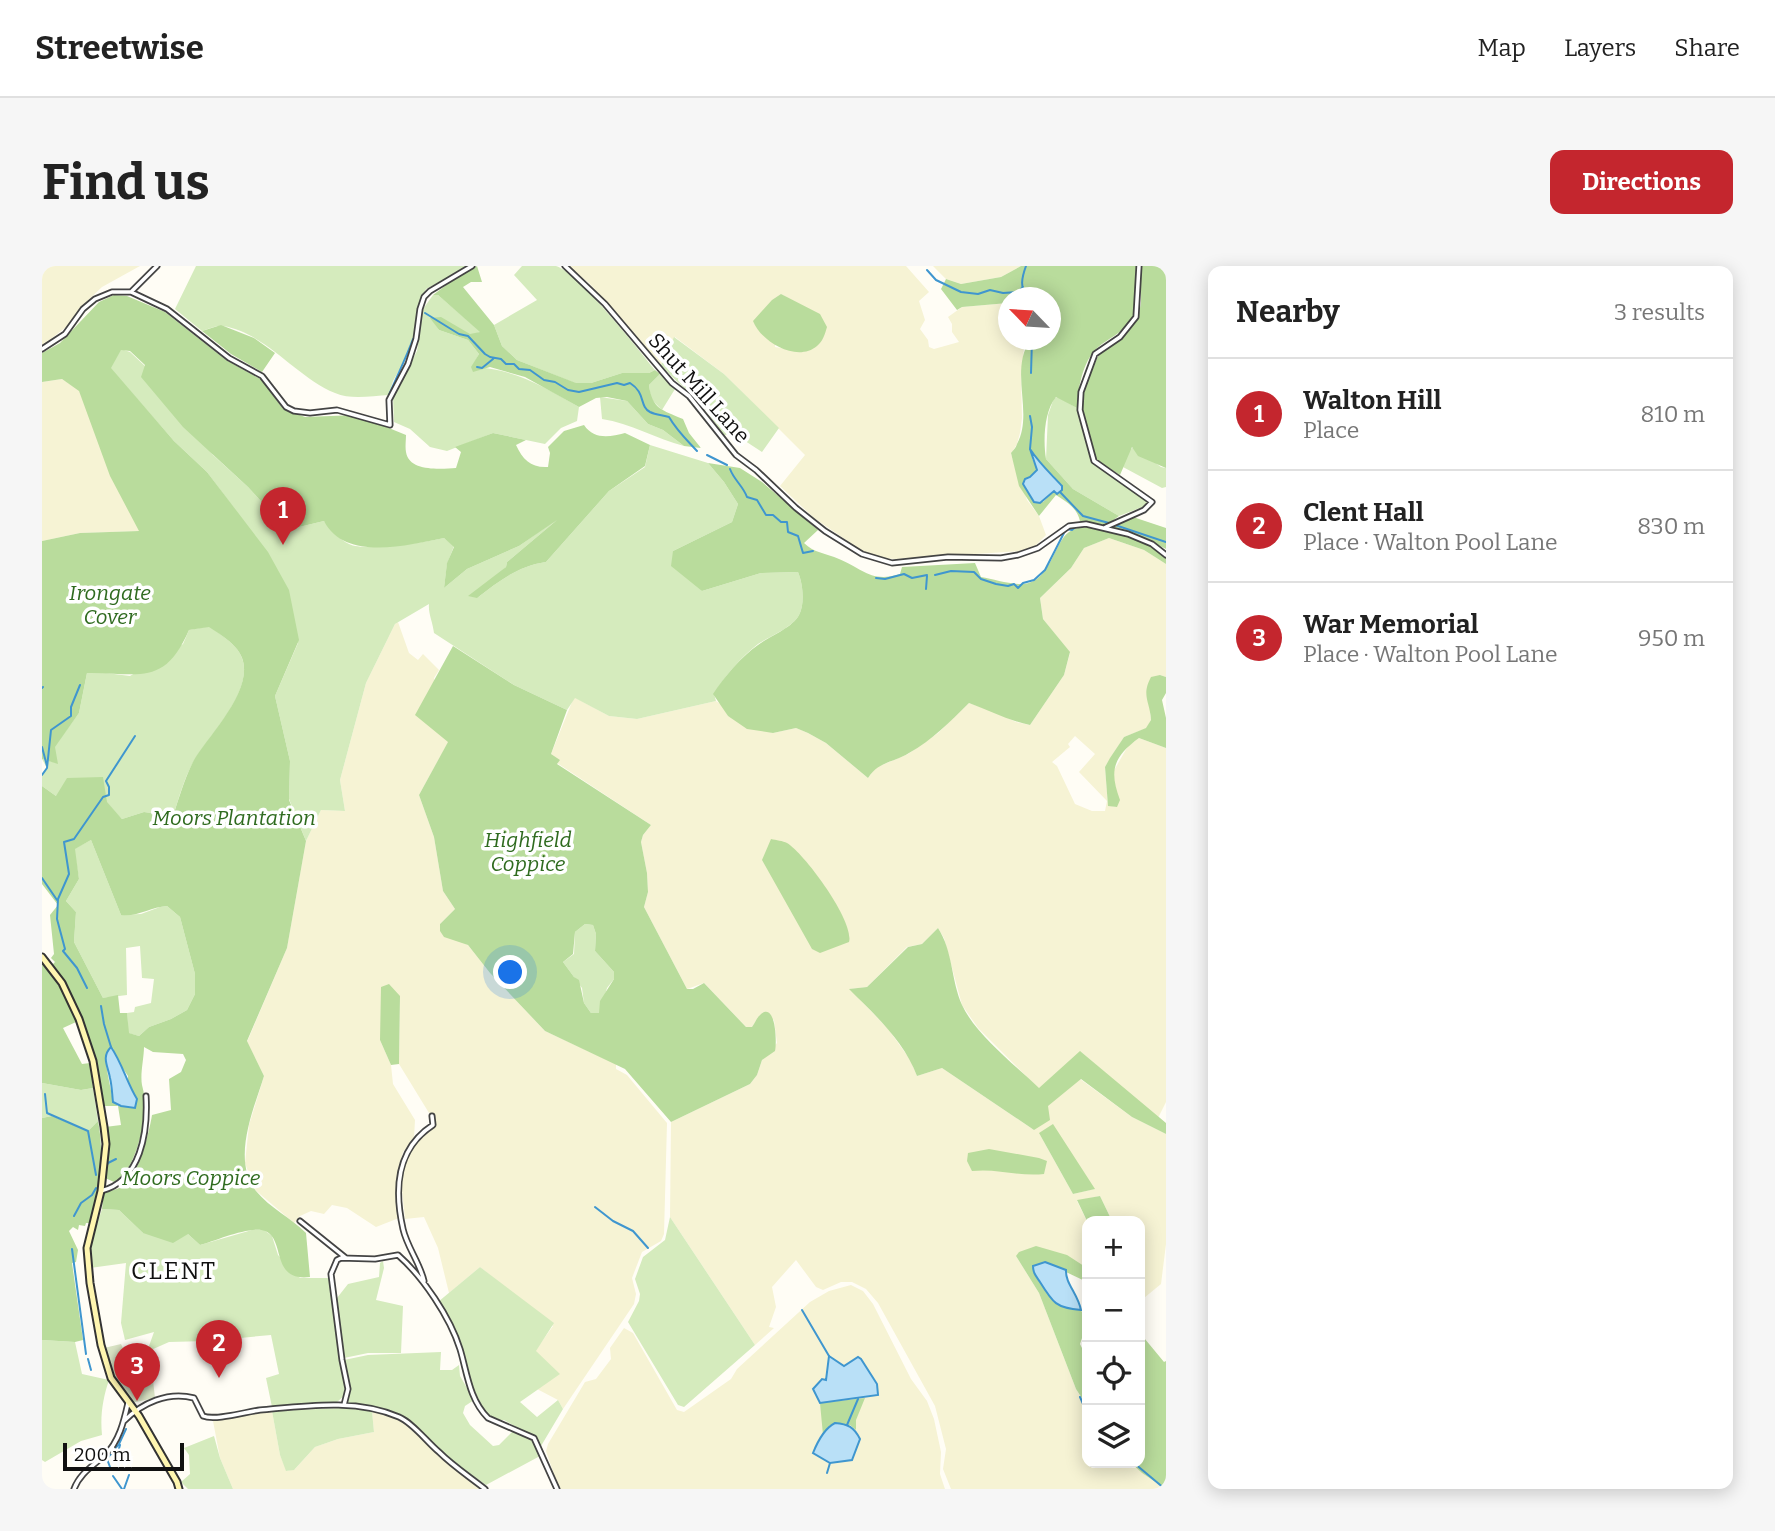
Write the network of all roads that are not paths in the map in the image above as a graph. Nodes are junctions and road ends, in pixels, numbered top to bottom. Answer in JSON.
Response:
{"nodes":[{"id":1,"x":157,"y":266,"type":"edge"},
{"id":2,"x":472,"y":266,"type":"edge"},
{"id":3,"x":565,"y":266,"type":"edge"},
{"id":4,"x":1139,"y":266,"type":"edge"},
{"id":5,"x":131,"y":292,"type":"junction"},
{"id":6,"x":42,"y":349,"type":"edge"},
{"id":7,"x":1109,"y":525,"type":"junction"},
{"id":8,"x":1166,"y":555,"type":"edge"},
{"id":9,"x":42,"y":957,"type":"edge"},
{"id":10,"x":146,"y":1096,"type":"dead end"},
{"id":11,"x":432,"y":1116,"type":"dead end"},
{"id":12,"x":102,"y":1191,"type":"junction"},
{"id":13,"x":300,"y":1222,"type":"dead end"},
{"id":14,"x":347,"y":1259,"type":"junction"},
{"id":15,"x":424,"y":1283,"type":"junction"},
{"id":16,"x":128,"y":1403,"type":"junction"},
{"id":17,"x":344,"y":1405,"type":"junction"},
{"id":18,"x":136,"y":1411,"type":"junction"},
{"id":19,"x":124,"y":1421,"type":"junction"},
{"id":20,"x":74,"y":1489,"type":"edge"},
{"id":21,"x":179,"y":1489,"type":"edge"},
{"id":22,"x":485,"y":1489,"type":"edge"},
{"id":23,"x":556,"y":1489,"type":"edge"}],
"edges":[{"from":1,"to":5,"type":"street"},
{"from":2,"to":5,"type":"street"},
{"from":3,"to":7,"type":"street","name":"Shut Mill Lane"},
{"from":4,"to":7,"type":"street"},
{"from":5,"to":6,"type":"street"},
{"from":7,"to":8,"type":"street","name":"Shut Mill Lane"},
{"from":9,"to":12,"type":"street"},
{"from":10,"to":12,"type":"street"},
{"from":11,"to":15,"type":"street"},
{"from":12,"to":16,"type":"street"},
{"from":13,"to":14,"type":"street"},
{"from":14,"to":15,"type":"street"},
{"from":14,"to":17,"type":"street"},
{"from":15,"to":23,"type":"street"},
{"from":16,"to":18,"type":"street"},
{"from":16,"to":19,"type":"street"},
{"from":17,"to":18,"type":"street"},
{"from":17,"to":22,"type":"street"},
{"from":18,"to":19,"type":"street"},
{"from":18,"to":21,"type":"street"},
{"from":19,"to":20,"type":"street"}]}
